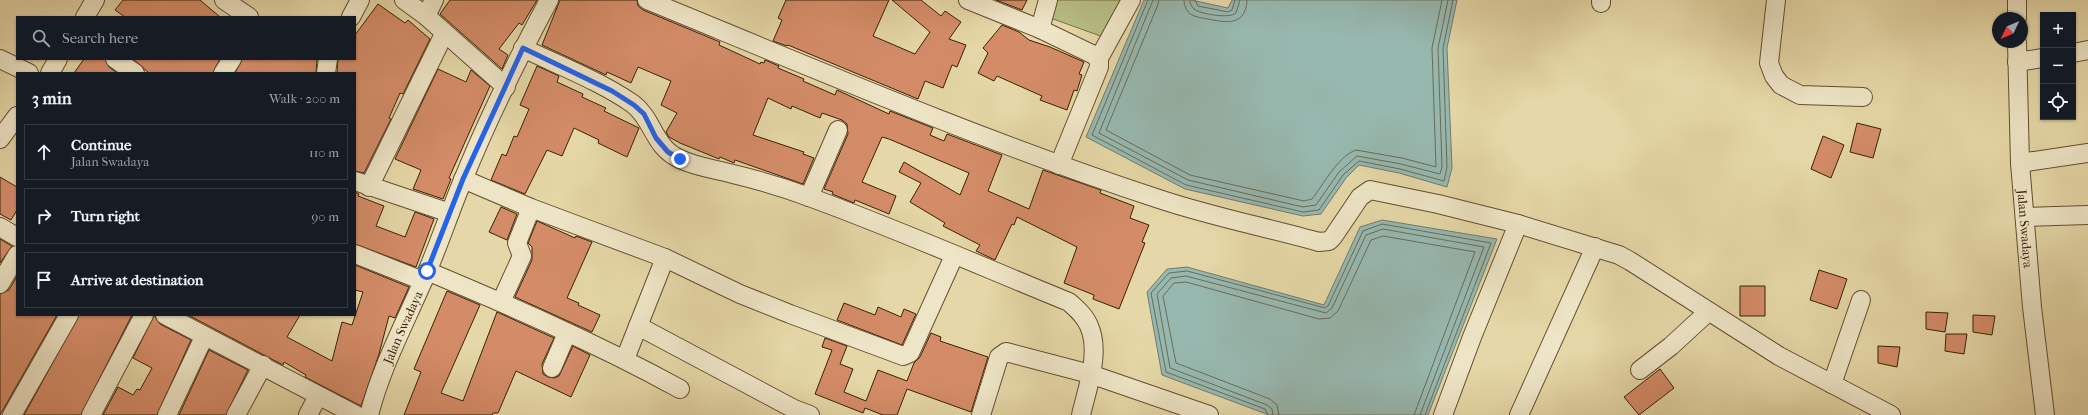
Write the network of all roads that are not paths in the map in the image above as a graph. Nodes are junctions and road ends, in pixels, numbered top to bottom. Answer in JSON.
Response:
{"nodes":[{"id":1,"x":95,"y":0,"type":"edge"},
{"id":2,"x":224,"y":0,"type":"edge"},
{"id":3,"x":360,"y":0,"type":"edge"},
{"id":4,"x":404,"y":0,"type":"edge"},
{"id":5,"x":434,"y":0,"type":"edge"},
{"id":6,"x":549,"y":0,"type":"edge"},
{"id":7,"x":647,"y":0,"type":"edge"},
{"id":8,"x":968,"y":0,"type":"edge"},
{"id":9,"x":1048,"y":0,"type":"edge"},
{"id":10,"x":1131,"y":0,"type":"edge"},
{"id":11,"x":1776,"y":0,"type":"edge"},
{"id":12,"x":2017,"y":0,"type":"edge"},
{"id":13,"x":2017,"y":12,"type":"edge"},
{"id":14,"x":86,"y":16,"type":"edge"},
{"id":15,"x":248,"y":16,"type":"edge"},
{"id":16,"x":351,"y":16,"type":"edge"},
{"id":17,"x":426,"y":16,"type":"junction"},
{"id":18,"x":1040,"y":29,"type":"junction"},
{"id":19,"x":444,"y":34,"type":"junction"},
{"id":20,"x":523,"y":48,"type":"junction"},
{"id":21,"x":2017,"y":48,"type":"edge"},
{"id":22,"x":2088,"y":50,"type":"edge"},
{"id":23,"x":2076,"y":52,"type":"edge"},
{"id":24,"x":2040,"y":58,"type":"edge"},
{"id":25,"x":0,"y":59,"type":"edge"},
{"id":26,"x":57,"y":60,"type":"edge"},
{"id":27,"x":116,"y":60,"type":"edge"},
{"id":28,"x":231,"y":60,"type":"edge"},
{"id":29,"x":328,"y":60,"type":"edge"},
{"id":30,"x":1098,"y":60,"type":"junction"},
{"id":31,"x":2018,"y":62,"type":"junction"},
{"id":32,"x":27,"y":72,"type":"edge"},
{"id":33,"x":51,"y":72,"type":"edge"},
{"id":34,"x":134,"y":72,"type":"edge"},
{"id":35,"x":224,"y":72,"type":"edge"},
{"id":36,"x":326,"y":72,"type":"edge"},
{"id":37,"x":506,"y":87,"type":"junction"},
{"id":38,"x":1863,"y":97,"type":"dead end"},
{"id":39,"x":16,"y":117,"type":"edge"},
{"id":40,"x":838,"y":130,"type":"dead end"},
{"id":41,"x":0,"y":139,"type":"edge"},
{"id":42,"x":2088,"y":154,"type":"edge"},
{"id":43,"x":2020,"y":163,"type":"junction"},
{"id":44,"x":1059,"y":165,"type":"junction"},
{"id":45,"x":463,"y":179,"type":"junction"},
{"id":46,"x":362,"y":184,"type":"edge"},
{"id":47,"x":809,"y":196,"type":"junction"},
{"id":48,"x":531,"y":208,"type":"junction"},
{"id":49,"x":450,"y":213,"type":"junction"},
{"id":50,"x":2088,"y":215,"type":"edge"},
{"id":51,"x":2025,"y":217,"type":"junction"},
{"id":52,"x":1518,"y":224,"type":"junction"},
{"id":53,"x":0,"y":227,"type":"edge"},
{"id":54,"x":16,"y":236,"type":"edge"},
{"id":55,"x":1595,"y":247,"type":"junction"},
{"id":56,"x":356,"y":254,"type":"edge"},
{"id":57,"x":16,"y":256,"type":"edge"},
{"id":58,"x":954,"y":256,"type":"junction"},
{"id":59,"x":665,"y":258,"type":"junction"},
{"id":60,"x":425,"y":276,"type":"junction"},
{"id":61,"x":0,"y":284,"type":"edge"},
{"id":62,"x":1861,"y":300,"type":"dead end"},
{"id":63,"x":501,"y":302,"type":"junction"},
{"id":64,"x":1708,"y":312,"type":"junction"},
{"id":65,"x":68,"y":316,"type":"edge"},
{"id":66,"x":143,"y":316,"type":"edge"},
{"id":67,"x":167,"y":316,"type":"edge"},
{"id":68,"x":638,"y":326,"type":"junction"},
{"id":69,"x":567,"y":333,"type":"junction"},
{"id":70,"x":204,"y":337,"type":"junction"},
{"id":71,"x":625,"y":359,"type":"junction"},
{"id":72,"x":263,"y":365,"type":"junction"},
{"id":73,"x":552,"y":368,"type":"dead end"},
{"id":74,"x":1640,"y":370,"type":"dead end"},
{"id":75,"x":1090,"y":374,"type":"junction"},
{"id":76,"x":1832,"y":384,"type":"junction"},
{"id":77,"x":680,"y":389,"type":"dead end"},
{"id":78,"x":318,"y":396,"type":"junction"},
{"id":79,"x":12,"y":415,"type":"edge"},
{"id":80,"x":91,"y":415,"type":"edge"},
{"id":81,"x":167,"y":415,"type":"edge"},
{"id":82,"x":236,"y":415,"type":"edge"},
{"id":83,"x":308,"y":415,"type":"edge"},
{"id":84,"x":356,"y":415,"type":"edge"},
{"id":85,"x":369,"y":415,"type":"edge"},
{"id":86,"x":810,"y":415,"type":"edge"},
{"id":87,"x":981,"y":415,"type":"edge"},
{"id":88,"x":1080,"y":415,"type":"edge"},
{"id":89,"x":1209,"y":415,"type":"edge"},
{"id":90,"x":1443,"y":415,"type":"edge"},
{"id":91,"x":1519,"y":415,"type":"edge"},
{"id":92,"x":1891,"y":415,"type":"edge"},
{"id":93,"x":2045,"y":415,"type":"edge"}],
"edges":[{"from":1,"to":14,"type":"street"},
{"from":2,"to":15,"type":"street"},
{"from":3,"to":16,"type":"street"},
{"from":4,"to":17,"type":"street"},
{"from":5,"to":17,"type":"street"},
{"from":6,"to":20,"type":"street","name":"Jalan Swadaya"},
{"from":7,"to":44,"type":"street"},
{"from":8,"to":18,"type":"street"},
{"from":9,"to":18,"type":"street"},
{"from":10,"to":30,"type":"street"},
{"from":11,"to":38,"type":"street"},
{"from":12,"to":13,"type":"street"},
{"from":17,"to":19,"type":"street"},
{"from":18,"to":30,"type":"street"},
{"from":19,"to":37,"type":"street"},
{"from":19,"to":46,"type":"street"},
{"from":20,"to":37,"type":"street","name":"Jalan Swadaya"},
{"from":20,"to":47,"type":"street"},
{"from":21,"to":31,"type":"street","name":"Jalan Swadaya"},
{"from":22,"to":23,"type":"street"},
{"from":24,"to":31,"type":"street"},
{"from":25,"to":32,"type":"street"},
{"from":26,"to":33,"type":"street"},
{"from":27,"to":34,"type":"street"},
{"from":28,"to":35,"type":"street"},
{"from":29,"to":36,"type":"street"},
{"from":30,"to":44,"type":"street"},
{"from":31,"to":43,"type":"street","name":"Jalan Swadaya"},
{"from":37,"to":45,"type":"street","name":"Jalan Swadaya"},
{"from":39,"to":41,"type":"street"},
{"from":40,"to":47,"type":"street"},
{"from":42,"to":43,"type":"street"},
{"from":43,"to":51,"type":"street","name":"Jalan Swadaya"},
{"from":44,"to":52,"type":"street"},
{"from":45,"to":48,"type":"street"},
{"from":45,"to":49,"type":"street","name":"Jalan Swadaya"},
{"from":46,"to":49,"type":"street"},
{"from":47,"to":58,"type":"street"},
{"from":48,"to":59,"type":"street"},
{"from":48,"to":63,"type":"street"},
{"from":49,"to":60,"type":"street","name":"Jalan Swadaya"},
{"from":50,"to":51,"type":"street"},
{"from":51,"to":93,"type":"street","name":"Jalan Swadaya"},
{"from":52,"to":55,"type":"street"},
{"from":52,"to":90,"type":"street"},
{"from":53,"to":54,"type":"street"},
{"from":55,"to":64,"type":"street"},
{"from":55,"to":91,"type":"street"},
{"from":56,"to":60,"type":"street"},
{"from":57,"to":61,"type":"street"},
{"from":58,"to":59,"type":"street"},
{"from":58,"to":75,"type":"street"},
{"from":59,"to":68,"type":"street"},
{"from":60,"to":63,"type":"street"},
{"from":60,"to":85,"type":"street","name":"Jalan Swadaya"},
{"from":62,"to":76,"type":"street"},
{"from":63,"to":69,"type":"street"},
{"from":64,"to":74,"type":"street"},
{"from":64,"to":76,"type":"street"},
{"from":65,"to":79,"type":"street"},
{"from":66,"to":80,"type":"street"},
{"from":67,"to":70,"type":"street"},
{"from":68,"to":71,"type":"street"},
{"from":68,"to":86,"type":"street"},
{"from":69,"to":71,"type":"street"},
{"from":69,"to":73,"type":"street"},
{"from":70,"to":72,"type":"street"},
{"from":70,"to":81,"type":"street"},
{"from":71,"to":77,"type":"street"},
{"from":72,"to":78,"type":"street"},
{"from":72,"to":82,"type":"street"},
{"from":75,"to":87,"type":"street"},
{"from":75,"to":88,"type":"street"},
{"from":75,"to":89,"type":"street"},
{"from":76,"to":92,"type":"street"},
{"from":78,"to":83,"type":"street"},
{"from":78,"to":84,"type":"street"}]}
